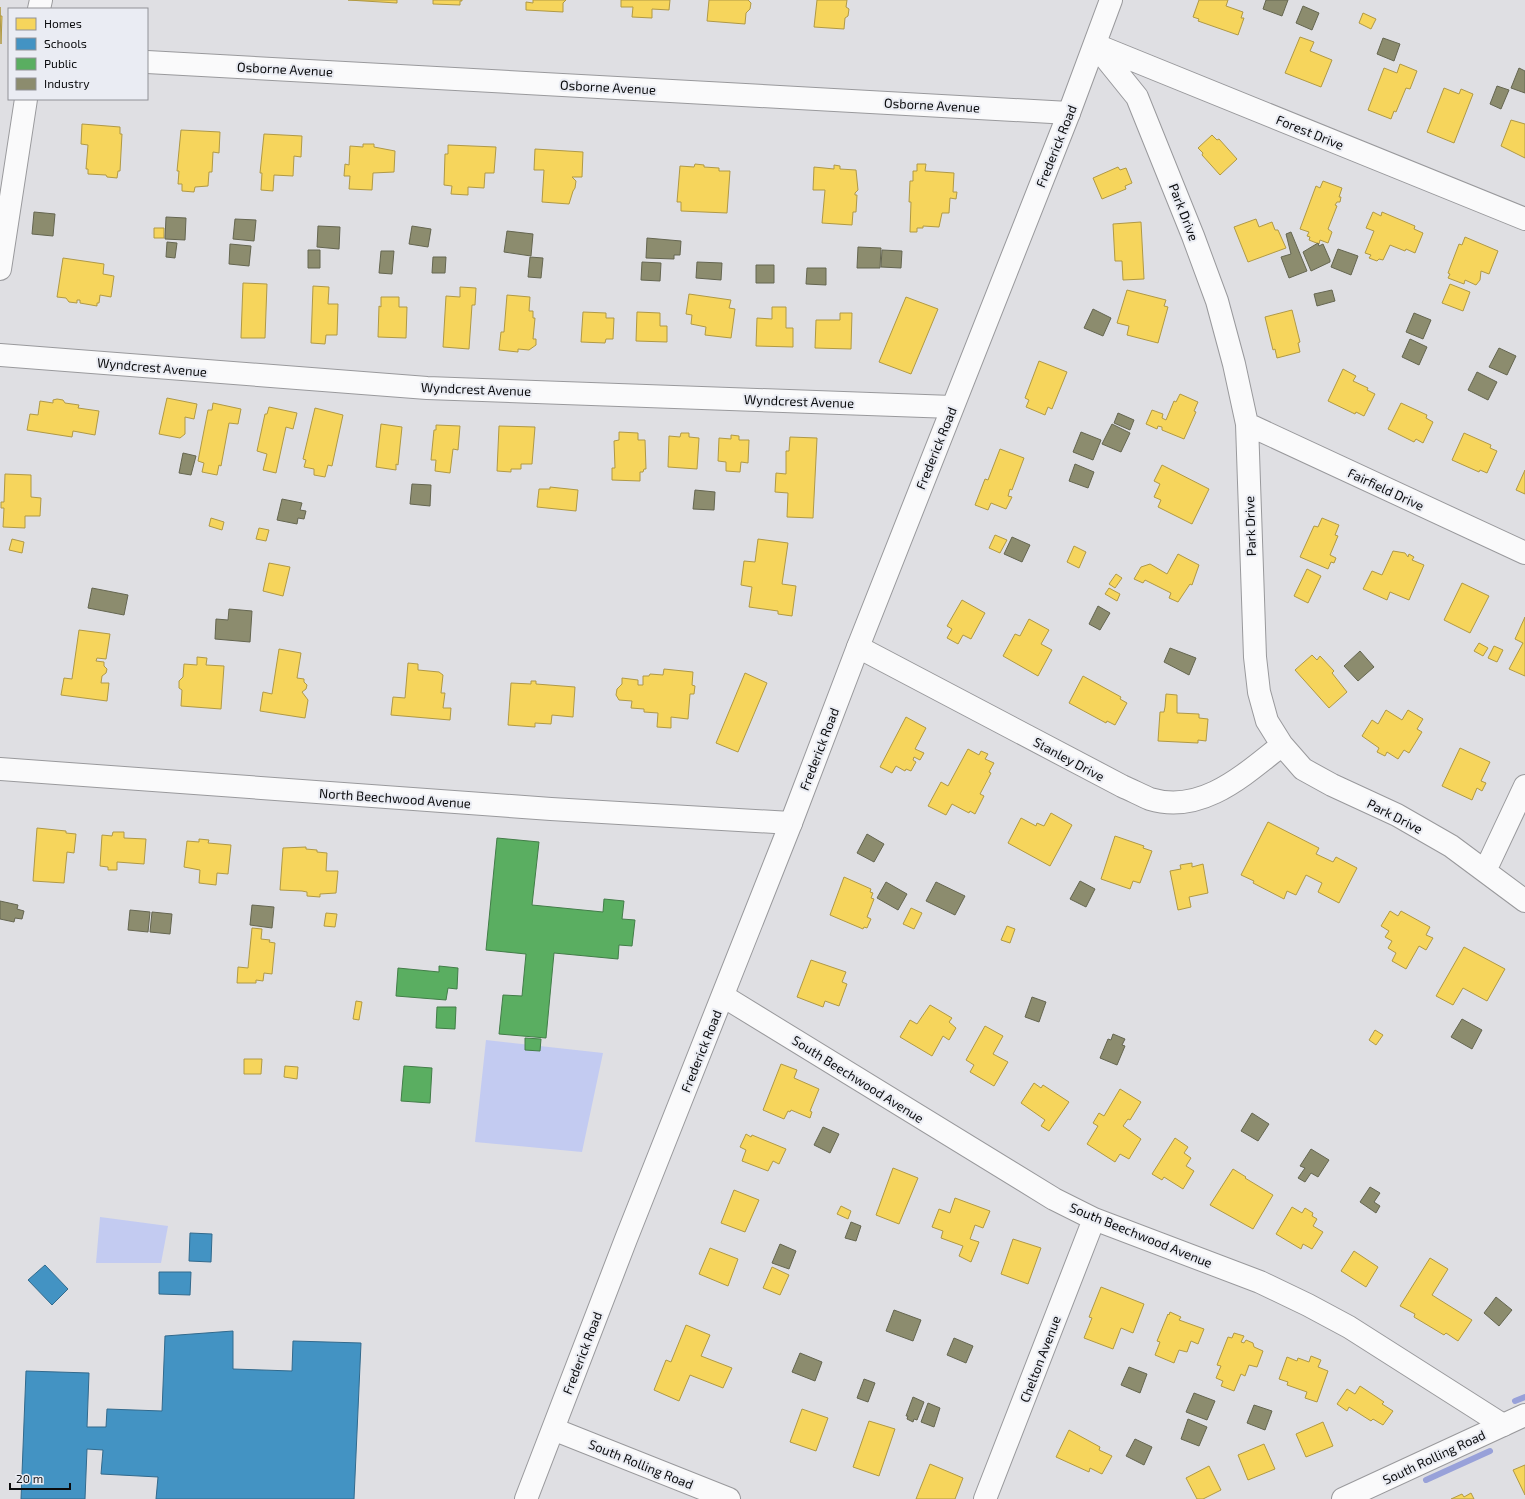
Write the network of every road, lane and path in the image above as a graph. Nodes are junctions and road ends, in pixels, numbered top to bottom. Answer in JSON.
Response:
{"nodes":[{"id":1,"x":1111,"y":0,"type":"edge"},
{"id":2,"x":1095,"y":45,"type":"junction"},
{"id":3,"x":148,"y":62,"type":"edge"},
{"id":4,"x":26,"y":100,"type":"edge"},
{"id":5,"x":1069,"y":113,"type":"junction"},
{"id":6,"x":1525,"y":219,"type":"edge"},
{"id":7,"x":0,"y":269,"type":"edge"},
{"id":8,"x":0,"y":355,"type":"edge"},
{"id":9,"x":952,"y":407,"type":"junction"},
{"id":10,"x":1247,"y":424,"type":"junction"},
{"id":11,"x":1525,"y":553,"type":"edge"},
{"id":12,"x":858,"y":646,"type":"junction"},
{"id":13,"x":1282,"y":745,"type":"junction"},
{"id":14,"x":0,"y":769,"type":"edge"},
{"id":15,"x":1525,"y":786,"type":"edge"},
{"id":16,"x":791,"y":823,"type":"junction"},
{"id":17,"x":1485,"y":871,"type":"junction"},
{"id":18,"x":1525,"y":901,"type":"edge"},
{"id":19,"x":724,"y":996,"type":"junction"},
{"id":20,"x":1094,"y":1219,"type":"junction"},
{"id":21,"x":1525,"y":1415,"type":"edge"},
{"id":22,"x":1503,"y":1425,"type":"junction"},
{"id":23,"x":553,"y":1429,"type":"junction"},
{"id":24,"x":526,"y":1499,"type":"edge"},
{"id":25,"x":729,"y":1499,"type":"edge"},
{"id":26,"x":985,"y":1499,"type":"edge"},
{"id":27,"x":1344,"y":1499,"type":"edge"}],
"edges":[{"from":1,"to":2,"type":"street","name":"Frederick Road"},
{"from":2,"to":5,"type":"street","name":"Frederick Road"},
{"from":2,"to":6,"type":"street","name":"Forest Drive"},
{"from":2,"to":10,"type":"street","name":"Park Drive"},
{"from":3,"to":5,"type":"street","name":"Osborne Avenue"},
{"from":4,"to":7,"type":"street"},
{"from":5,"to":9,"type":"street","name":"Frederick Road"},
{"from":8,"to":9,"type":"street","name":"Wyndcrest Avenue"},
{"from":9,"to":12,"type":"street","name":"Frederick Road"},
{"from":10,"to":11,"type":"street","name":"Fairfield Drive"},
{"from":10,"to":13,"type":"street","name":"Park Drive"},
{"from":12,"to":13,"type":"street","name":"Stanley Drive"},
{"from":12,"to":16,"type":"street","name":"Frederick Road"},
{"from":13,"to":17,"type":"street","name":"Park Drive"},
{"from":14,"to":16,"type":"street","name":"North Beechwood Avenue"},
{"from":15,"to":17,"type":"street"},
{"from":16,"to":19,"type":"street","name":"Frederick Road"},
{"from":17,"to":18,"type":"street","name":"Park Drive"},
{"from":19,"to":20,"type":"street","name":"South Beechwood Avenue"},
{"from":19,"to":23,"type":"street","name":"Frederick Road"},
{"from":20,"to":22,"type":"street","name":"South Beechwood Avenue"},
{"from":20,"to":26,"type":"street","name":"Chelton Avenue"},
{"from":21,"to":22,"type":"street","name":"South Rolling Road"},
{"from":22,"to":27,"type":"street","name":"South Rolling Road"},
{"from":23,"to":24,"type":"street","name":"Frederick Road"},
{"from":23,"to":25,"type":"street","name":"South Rolling Road"}]}
